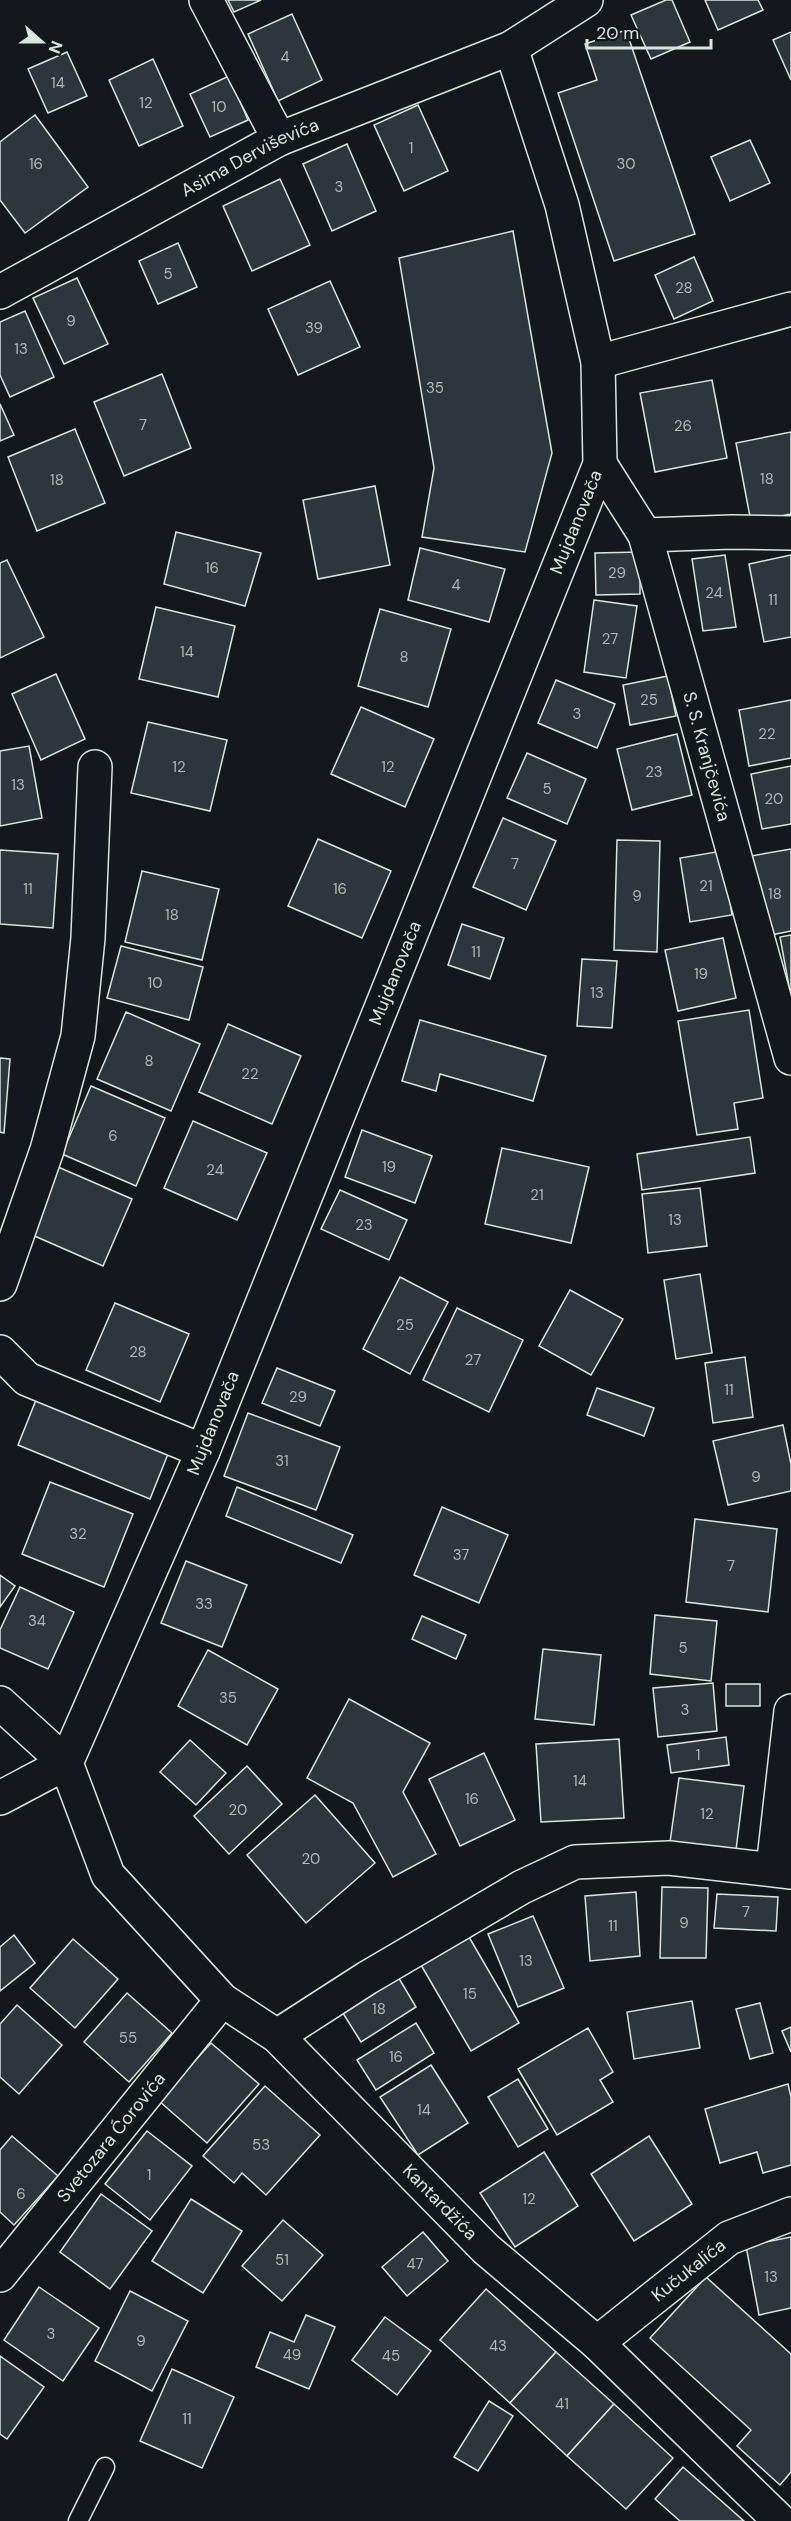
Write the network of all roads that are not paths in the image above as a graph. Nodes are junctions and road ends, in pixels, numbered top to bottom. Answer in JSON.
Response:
{"nodes":[{"id":1,"x":206,"y":0,"type":"edge"},
{"id":2,"x":586,"y":0,"type":"edge"},
{"id":3,"x":512,"y":48,"type":"junction"},
{"id":4,"x":279,"y":139,"type":"junction"},
{"id":5,"x":0,"y":292,"type":"edge"},
{"id":6,"x":791,"y":309,"type":"edge"},
{"id":7,"x":598,"y":362,"type":"junction"},
{"id":8,"x":600,"y":464,"type":"junction"},
{"id":9,"x":791,"y":533,"type":"edge"},
{"id":10,"x":645,"y":535,"type":"junction"},
{"id":11,"x":95,"y":767,"type":"dead end"},
{"id":12,"x":791,"y":1058,"type":"edge"},
{"id":13,"x":0,"y":1284,"type":"edge"},
{"id":14,"x":0,"y":1352,"type":"edge"},
{"id":15,"x":203,"y":1451,"type":"junction"},
{"id":16,"x":0,"y":1703,"type":"edge"},
{"id":17,"x":791,"y":1711,"type":"edge"},
{"id":18,"x":66,"y":1763,"type":"junction"},
{"id":19,"x":0,"y":1798,"type":"edge"},
{"id":20,"x":782,"y":1870,"type":"edge"},
{"id":21,"x":222,"y":2000,"type":"junction"},
{"id":22,"x":277,"y":2036,"type":"junction"},
{"id":23,"x":791,"y":2214,"type":"edge"},
{"id":24,"x":0,"y":2275,"type":"edge"},
{"id":25,"x":597,"y":2343,"type":"junction"},
{"id":26,"x":105,"y":2467,"type":"dead end"},
{"id":27,"x":78,"y":2521,"type":"edge"},
{"id":28,"x":780,"y":2521,"type":"edge"}],
"edges":[{"from":1,"to":4,"type":"street"},
{"from":2,"to":3,"type":"street","name":"Asima Derviševića"},
{"from":3,"to":4,"type":"street","name":"Asima Derviševića"},
{"from":3,"to":7,"type":"street","name":"Mujdanovača"},
{"from":4,"to":5,"type":"street","name":"Asima Derviševića"},
{"from":6,"to":7,"type":"street"},
{"from":7,"to":8,"type":"street","name":"Mujdanovača"},
{"from":8,"to":10,"type":"street","name":"S. S. Kranjčevića"},
{"from":8,"to":15,"type":"street","name":"Mujdanovača"},
{"from":9,"to":10,"type":"street"},
{"from":10,"to":12,"type":"street","name":"S. S. Kranjčevića"},
{"from":11,"to":13,"type":"street"},
{"from":14,"to":15,"type":"street"},
{"from":15,"to":18,"type":"street","name":"Mujdanovača"},
{"from":16,"to":18,"type":"street"},
{"from":17,"to":20,"type":"street"},
{"from":18,"to":19,"type":"street"},
{"from":18,"to":21,"type":"street","name":"Kantardžića"},
{"from":20,"to":22,"type":"street"},
{"from":21,"to":22,"type":"street","name":"Kantardžića"},
{"from":21,"to":24,"type":"street","name":"Svetozara Ćorovića"},
{"from":22,"to":25,"type":"street","name":"Kantardžića"},
{"from":23,"to":25,"type":"street","name":"Kučukalića"},
{"from":25,"to":28,"type":"street","name":"Kantardžića"},
{"from":26,"to":27,"type":"lane"}]}
